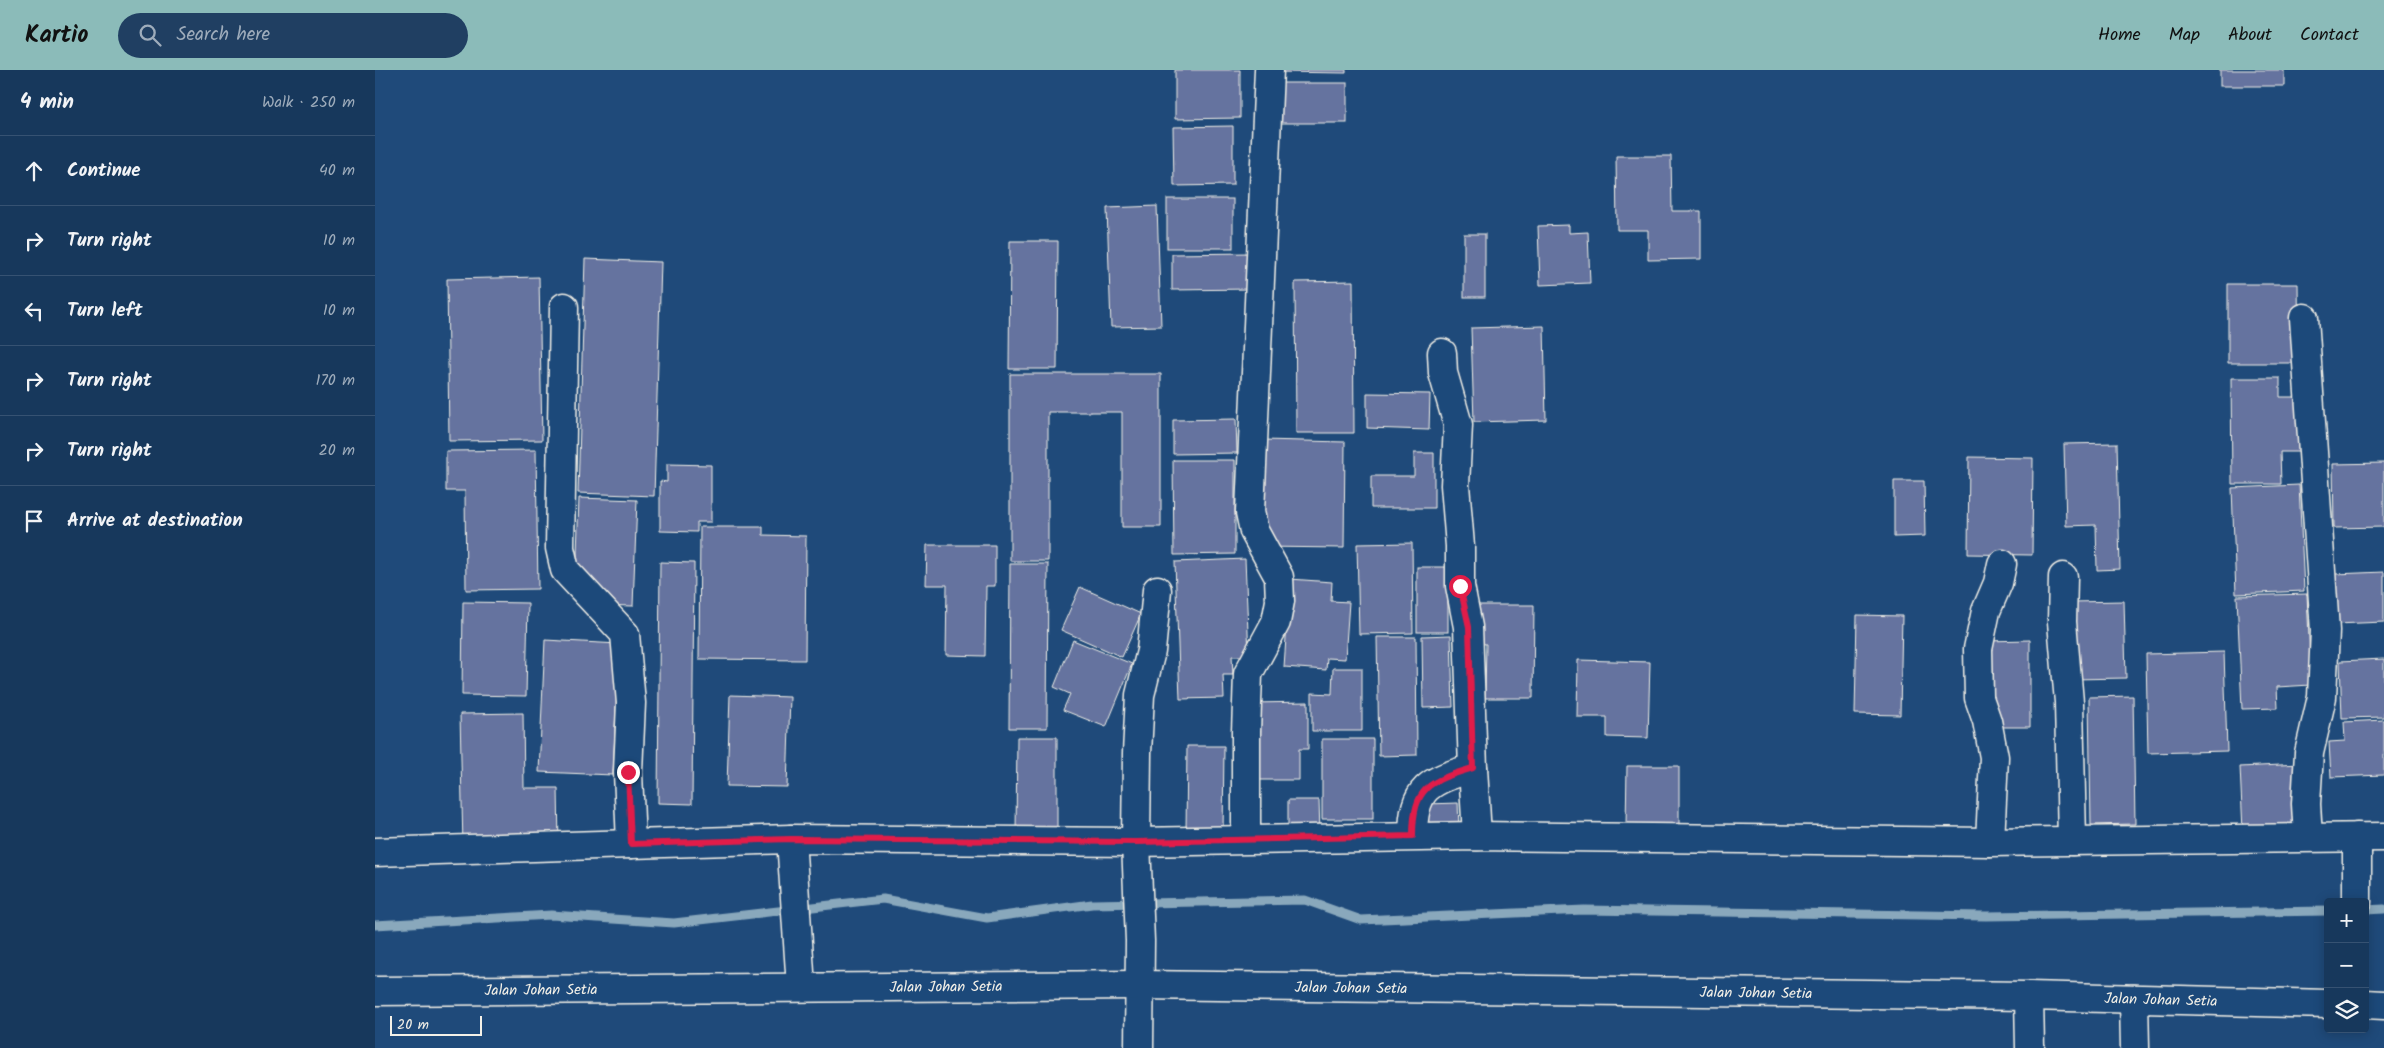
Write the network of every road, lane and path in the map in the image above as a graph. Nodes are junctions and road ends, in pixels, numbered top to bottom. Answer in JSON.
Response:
{"nodes":[{"id":1,"x":1269,"y":70,"type":"edge"},
{"id":2,"x":564,"y":307,"type":"dead end"},
{"id":3,"x":2304,"y":318,"type":"dead end"},
{"id":4,"x":1442,"y":353,"type":"dead end"},
{"id":5,"x":2002,"y":564,"type":"dead end"},
{"id":6,"x":2063,"y":577,"type":"dead end"},
{"id":7,"x":1157,"y":590,"type":"dead end"},
{"id":8,"x":1473,"y":768,"type":"junction"},
{"id":9,"x":1413,"y":836,"type":"junction"},
{"id":10,"x":1477,"y":836,"type":"junction"},
{"id":11,"x":2308,"y":837,"type":"junction"},
{"id":12,"x":2357,"y":837,"type":"junction"},
{"id":13,"x":2384,"y":837,"type":"edge"},
{"id":14,"x":1246,"y":839,"type":"junction"},
{"id":15,"x":1990,"y":842,"type":"junction"},
{"id":16,"x":2072,"y":842,"type":"junction"},
{"id":17,"x":631,"y":844,"type":"junction"},
{"id":18,"x":792,"y":849,"type":"junction"},
{"id":19,"x":1137,"y":851,"type":"junction"},
{"id":20,"x":375,"y":852,"type":"edge"},
{"id":21,"x":2357,"y":898,"type":"edge"},
{"id":22,"x":1138,"y":985,"type":"junction"},
{"id":23,"x":801,"y":987,"type":"junction"},
{"id":24,"x":375,"y":991,"type":"edge"},
{"id":25,"x":2029,"y":996,"type":"junction"},
{"id":26,"x":2134,"y":999,"type":"junction"},
{"id":27,"x":2324,"y":1004,"type":"edge"},
{"id":28,"x":2369,"y":1004,"type":"edge"},
{"id":29,"x":2384,"y":1004,"type":"edge"},
{"id":30,"x":1139,"y":1048,"type":"edge"},
{"id":31,"x":2029,"y":1048,"type":"edge"},
{"id":32,"x":2135,"y":1048,"type":"edge"}],
"edges":[{"from":1,"to":14,"type":"street"},
{"from":2,"to":17,"type":"street"},
{"from":3,"to":11,"type":"street"},
{"from":4,"to":8,"type":"street"},
{"from":5,"to":15,"type":"street"},
{"from":6,"to":16,"type":"street"},
{"from":7,"to":19,"type":"street"},
{"from":8,"to":9,"type":"street"},
{"from":8,"to":10,"type":"street"},
{"from":9,"to":10,"type":"street"},
{"from":9,"to":14,"type":"street"},
{"from":10,"to":15,"type":"street"},
{"from":11,"to":12,"type":"street"},
{"from":11,"to":16,"type":"street"},
{"from":12,"to":13,"type":"street"},
{"from":12,"to":21,"type":"street"},
{"from":14,"to":19,"type":"street"},
{"from":15,"to":16,"type":"street"},
{"from":17,"to":18,"type":"street"},
{"from":17,"to":20,"type":"street"},
{"from":18,"to":19,"type":"street"},
{"from":18,"to":23,"type":"street"},
{"from":19,"to":22,"type":"street"},
{"from":22,"to":23,"type":"street","name":"Jalan Johan Setia"},
{"from":22,"to":25,"type":"street","name":"Jalan Johan Setia"},
{"from":22,"to":30,"type":"street"},
{"from":23,"to":24,"type":"street","name":"Jalan Johan Setia"},
{"from":25,"to":26,"type":"street","name":"Jalan Johan Setia"},
{"from":25,"to":31,"type":"street"},
{"from":26,"to":27,"type":"street","name":"Jalan Johan Setia"},
{"from":26,"to":32,"type":"street"},
{"from":28,"to":29,"type":"street"}]}
